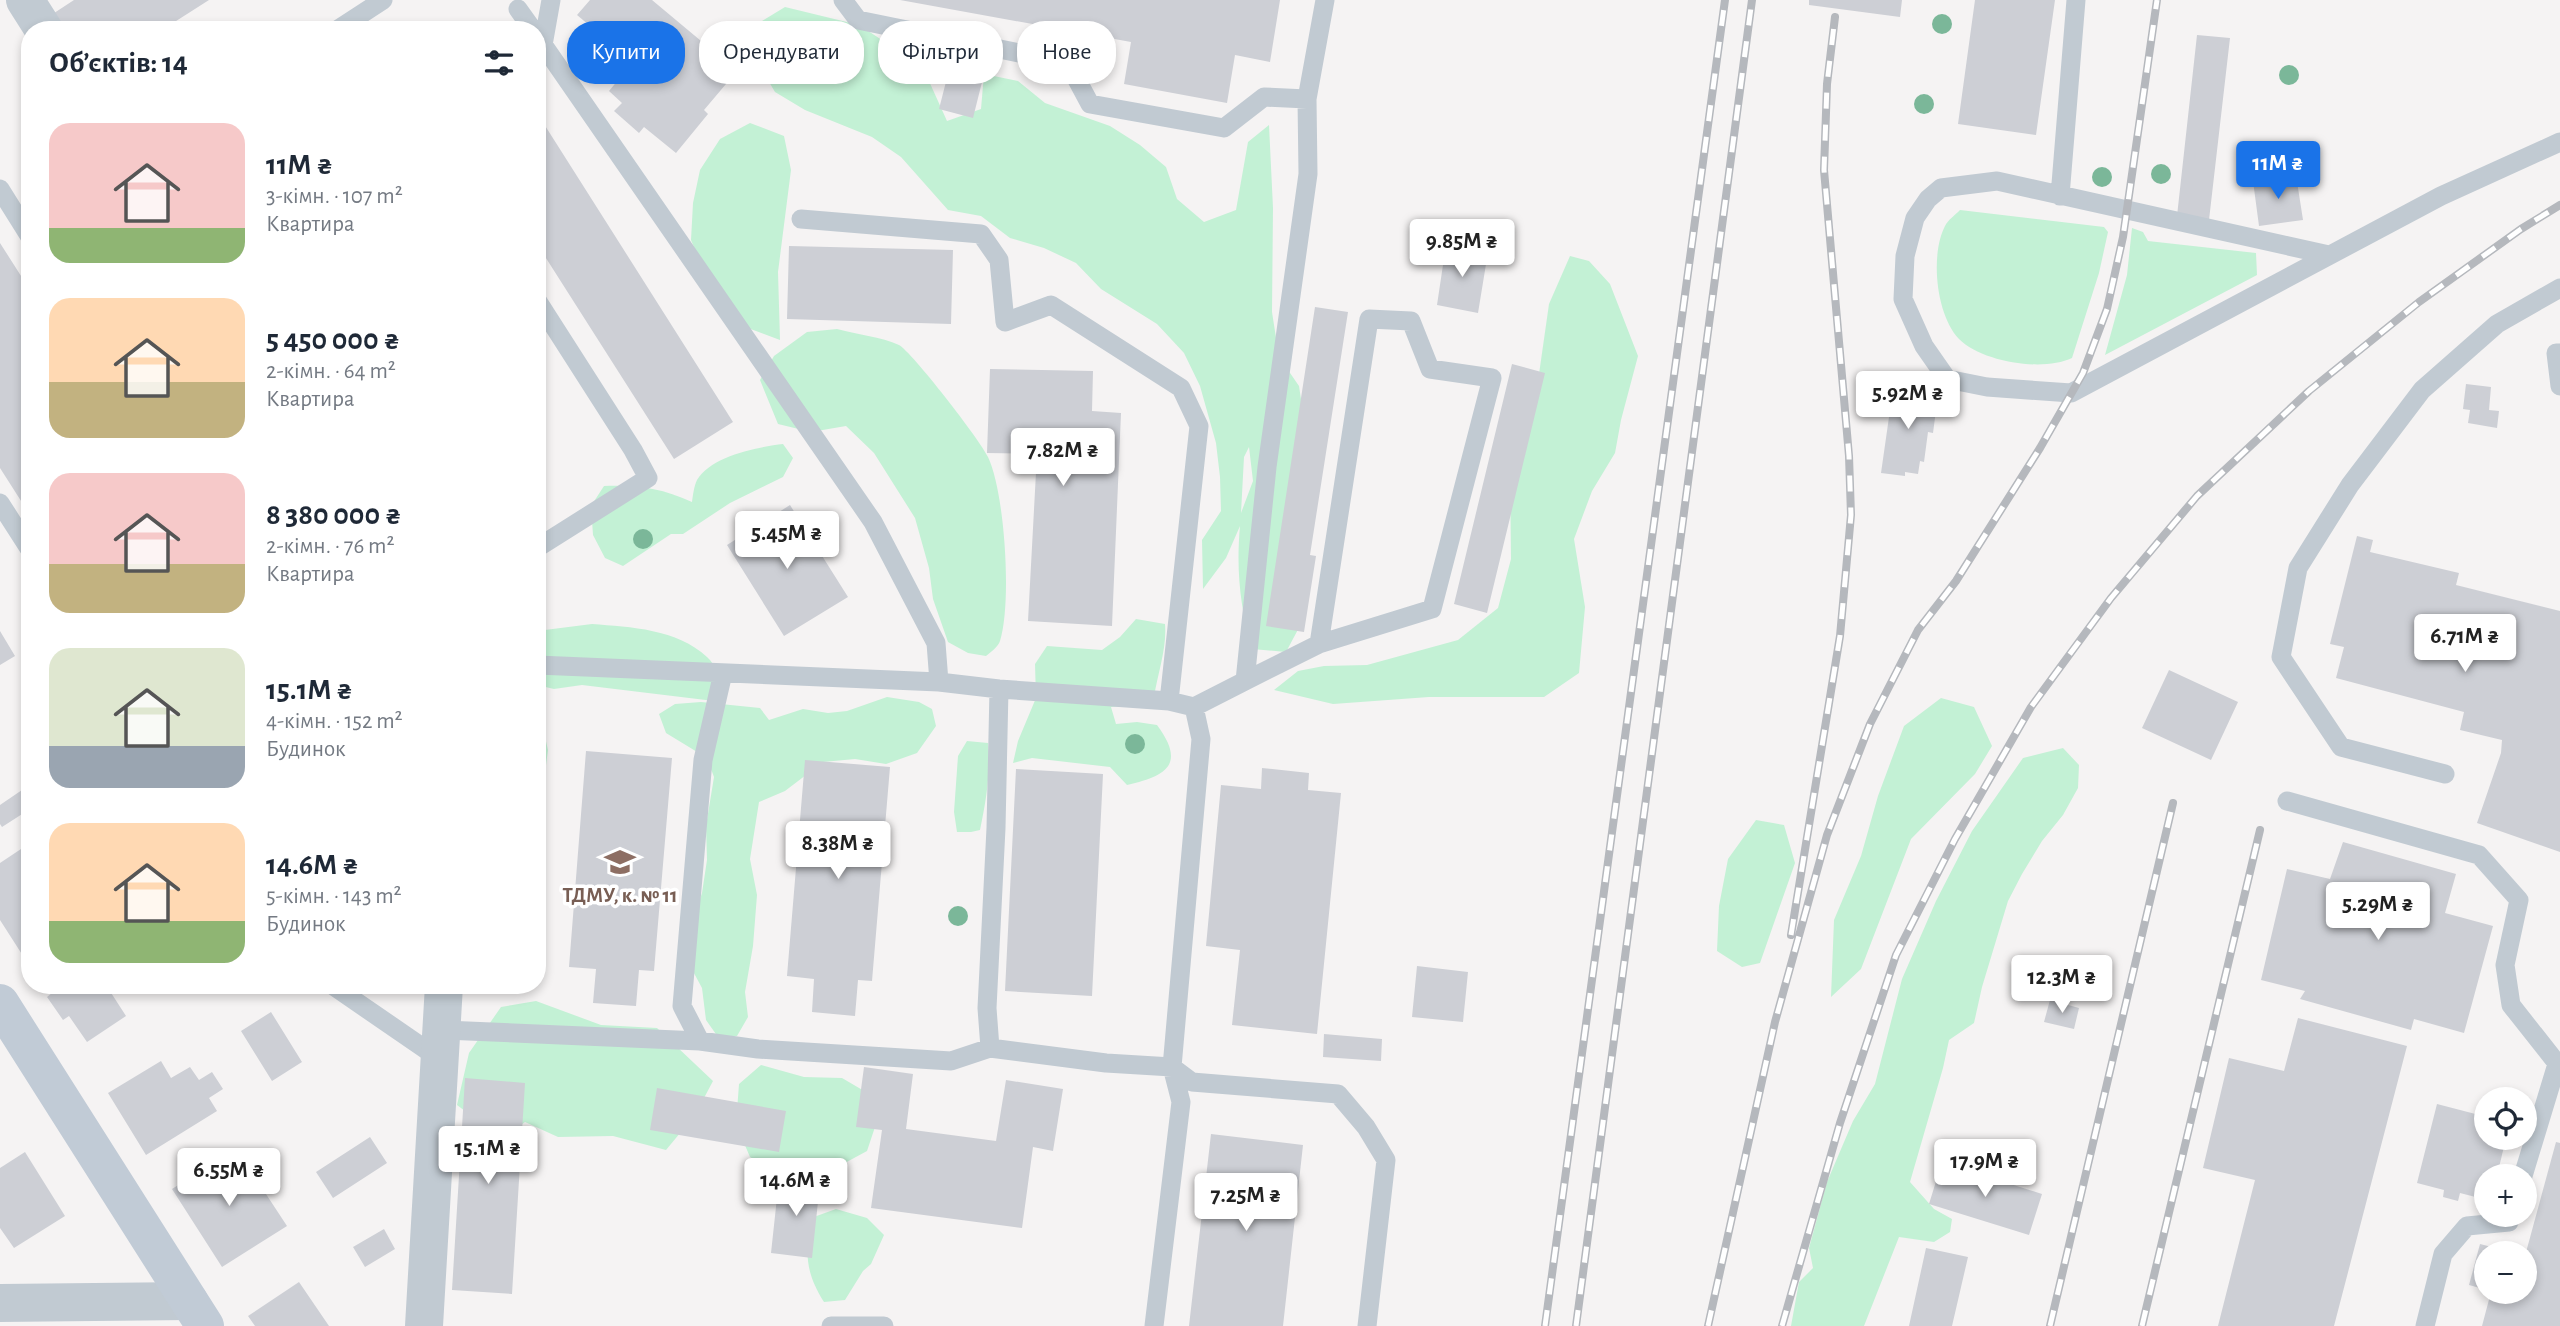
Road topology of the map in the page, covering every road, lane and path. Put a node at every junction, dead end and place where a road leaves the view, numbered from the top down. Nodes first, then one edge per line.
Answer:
1 (25, 0) edge
2 (383, 0) edge
3 (551, 0) edge
4 (843, 0) edge
5 (1325, 0) edge
6 (2076, 0) edge
7 (518, 9) dead end
8 (38, 21) edge
9 (351, 21) edge
10 (527, 21) edge
11 (544, 21) edge
12 (546, 49) edge
13 (1307, 99) junction
14 (2560, 142) edge
15 (0, 190) edge
16 (2060, 196) junction
17 (801, 219) dead end
18 (21, 223) edge
19 (2329, 255) junction
20 (2560, 288) edge
21 (546, 314) edge
22 (2560, 353) edge
23 (2560, 386) edge
24 (0, 503) edge
25 (21, 536) edge
26 (546, 542) edge
27 (1319, 644) junction
28 (546, 665) edge
29 (723, 673) junction
30 (1245, 681) junction
31 (939, 682) junction
32 (999, 689) junction
33 (1168, 701) junction
34 (1194, 707) junction
35 (2445, 774) dead end
36 (2287, 801) dead end
37 (348, 994) edge
38 (444, 994) edge
39 (0, 1003) edge
40 (701, 1041) junction
41 (442, 1045) junction
42 (990, 1048) junction
43 (2558, 1065) edge
44 (1172, 1067) junction
45 (2527, 1164) edge
46 (2474, 1225) edge
47 (0, 1303) edge
48 (197, 1314) edge
49 (424, 1326) edge
50 (831, 1326) edge
51 (884, 1326) edge
52 (1154, 1326) edge
53 (1367, 1326) edge
54 (2425, 1326) edge

1 - 8 street
2 - 9 lane
3 - 11 lane
4 - 13 lane
5 - 13 lane
6 - 16 lane
7 - 10 lane
12 - 31 lane
13 - 30 lane
14 - 19 lane
15 - 18 lane
16 - 19 lane
16 - 19 lane
17 - 33 lane
20 - 35 lane
21 - 26 lane
22 - 23 lane
24 - 25 lane
27 - 27 lane
27 - 30 lane
28 - 29 lane
29 - 31 lane
29 - 40 lane
30 - 34 lane
31 - 32 lane
32 - 33 lane
32 - 42 lane
33 - 34 lane
34 - 44 lane
36 - 43 lane
37 - 41 lane
38 - 41 street
39 - 48 main road
40 - 41 lane
40 - 42 lane
41 - 49 street
42 - 44 lane
43 - 45 lane
44 - 52 lane
44 - 53 lane
46 - 54 lane
47 - 48 street
50 - 51 lane

